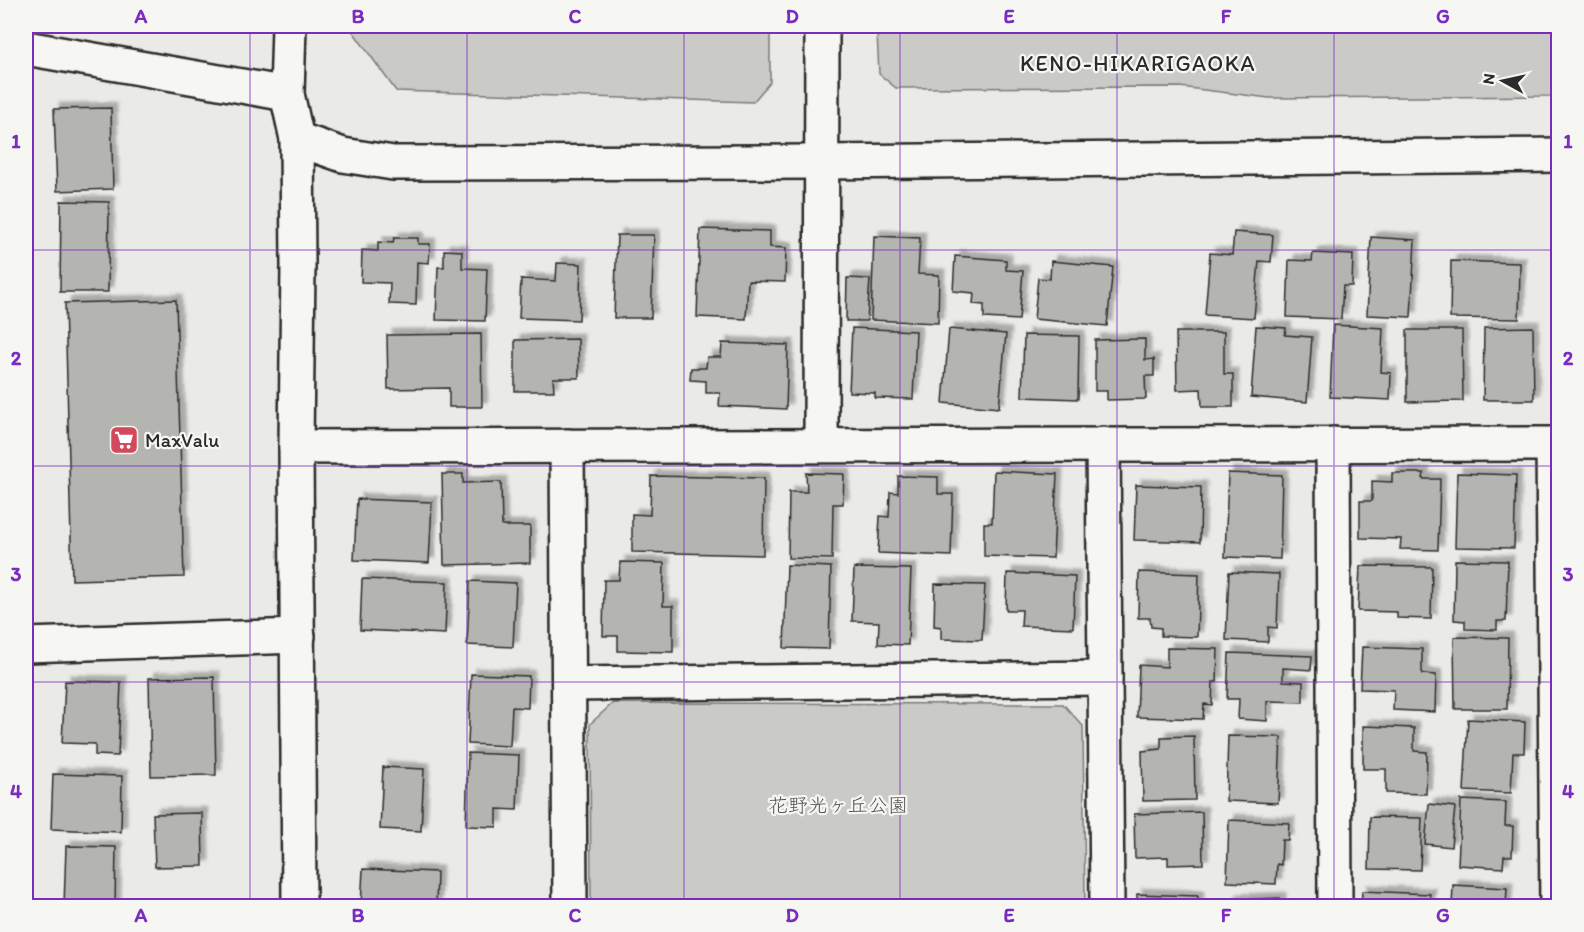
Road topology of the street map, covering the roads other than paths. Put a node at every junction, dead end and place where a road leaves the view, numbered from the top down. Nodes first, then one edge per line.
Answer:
1 (289, 26) edge
2 (822, 26) edge
3 (26, 48) edge
4 (287, 94) junction
5 (297, 139) junction
6 (1558, 155) edge
7 (821, 162) junction
8 (1103, 444) junction
9 (1333, 444) junction
10 (1556, 444) edge
11 (821, 445) junction
12 (567, 446) junction
13 (296, 447) junction
14 (298, 636) junction
15 (26, 645) edge
16 (1105, 678) junction
17 (569, 684) junction
18 (299, 906) edge
19 (570, 906) edge
20 (1107, 906) edge
21 (1335, 906) edge
22 (1557, 906) edge

1 - 4 street
2 - 7 street
3 - 4 street
4 - 5 street
5 - 7 street
5 - 13 street
6 - 7 street
7 - 11 street
8 - 9 street
8 - 11 street
8 - 16 street
9 - 10 street
9 - 21 street
10 - 22 street
11 - 12 street
12 - 13 street
12 - 17 street
13 - 14 street
14 - 15 street
14 - 18 street
16 - 17 street
16 - 20 street
17 - 19 street

